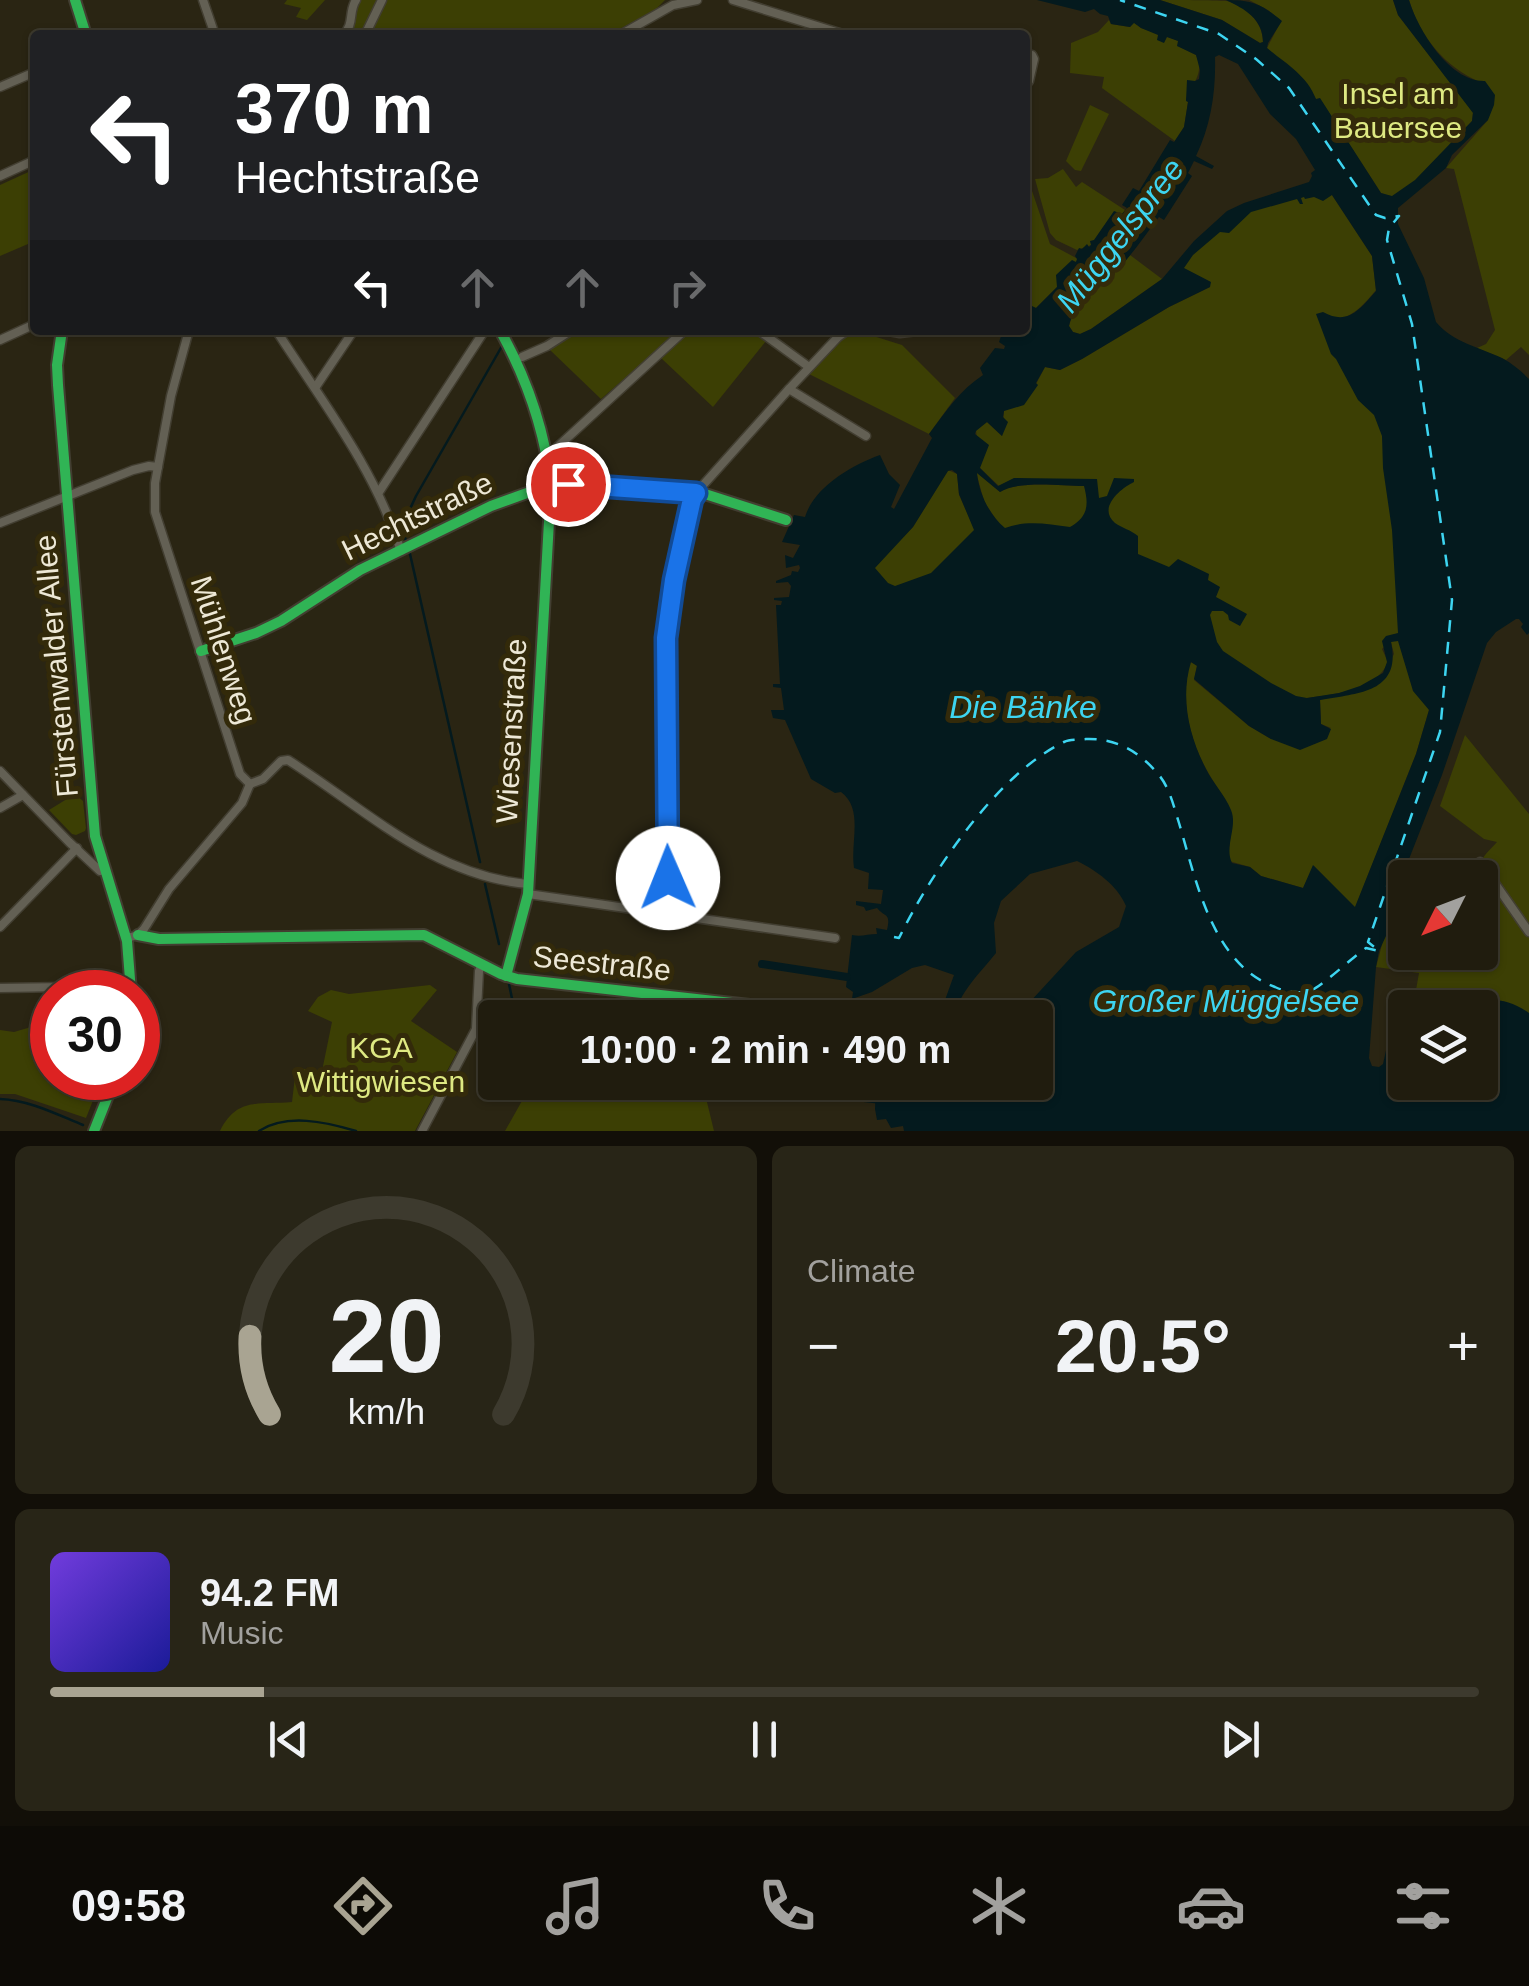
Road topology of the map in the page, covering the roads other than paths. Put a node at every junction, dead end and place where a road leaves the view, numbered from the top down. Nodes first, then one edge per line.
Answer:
1 (75, 0) edge
2 (203, 0) edge
3 (356, 0) edge
4 (382, 0) edge
5 (697, 0) edge
6 (732, 0) edge
7 (672, 2) edge
8 (84, 30) edge
9 (213, 30) edge
10 (347, 30) edge
11 (368, 30) edge
12 (628, 30) edge
13 (830, 30) edge
14 (1030, 55) edge
15 (30, 74) edge
16 (1030, 77) edge
17 (0, 87) edge
18 (30, 162) edge
19 (0, 176) edge
20 (30, 326) edge
21 (61, 335) edge
22 (188, 335) edge
23 (279, 335) edge
24 (351, 335) edge
25 (482, 335) edge
26 (503, 335) edge
27 (564, 335) edge
28 (679, 335) edge
29 (765, 335) edge
30 (841, 335) edge
31 (0, 340) edge
32 (519, 358) junction
33 (809, 368) junction
34 (315, 388) junction
35 (789, 389) junction
36 (866, 436) dead end
37 (548, 451) junction
38 (158, 468) junction
39 (550, 486) junction
40 (379, 492) junction
41 (67, 495) junction
42 (694, 496) junction
43 (786, 520) dead end
44 (0, 523) edge
45 (401, 551) junction
46 (201, 651) junction
47 (0, 771) edge
48 (250, 784) junction
49 (23, 795) junction
50 (0, 808) edge
51 (76, 848) junction
52 (105, 868) junction
53 (1498, 888) edge
54 (528, 889) junction
55 (666, 912) junction
56 (0, 927) edge
57 (1529, 932) edge
58 (132, 936) junction
59 (835, 938) dead end
60 (482, 964) junction
61 (131, 970) edge
62 (506, 976) junction
63 (0, 988) edge
64 (30, 988) edge
65 (704, 1000) edge
66 (106, 1100) edge
67 (94, 1131) edge
68 (422, 1131) edge

1 - 8 street
2 - 9 street
3 - 10 street
4 - 11 street
5 - 7 street
6 - 13 street
7 - 12 street
14 - 16 street
15 - 17 street
18 - 19 street
20 - 31 street
21 - 41 street, Fürstenwalder Allee
22 - 38 street, Mühlenweg
23 - 34 street
24 - 34 street
25 - 40 street
26 - 32 street, Wiesenstraße
27 - 32 street
28 - 37 street
29 - 33 street
30 - 33 street
32 - 37 street, Wiesenstraße
33 - 35 street
34 - 40 street
35 - 36 street
35 - 42 street
37 - 39 street, Wiesenstraße
38 - 41 street
38 - 46 street, Mühlenweg
39 - 42 street, Hechtstraße
39 - 45 street, Hechtstraße
39 - 54 street, Wiesenstraße
40 - 45 street
41 - 44 street
41 - 52 street, Fürstenwalder Allee
42 - 43 street, Hechtstraße
42 - 55 street
45 - 46 street, Hechtstraße
46 - 48 street, Mühlenweg
47 - 49 street
48 - 54 street
48 - 58 street
49 - 50 street
49 - 51 street
51 - 52 street
51 - 56 street
52 - 58 street, Fürstenwalder Allee
53 - 57 street
54 - 55 street
54 - 62 street, Wiesenstraße
55 - 59 street
58 - 60 street, Seestraße
58 - 61 street, Fürstenwalder Allee
60 - 62 street, Seestraße
60 - 68 street
62 - 65 street, Seestraße
63 - 64 street
66 - 67 street

